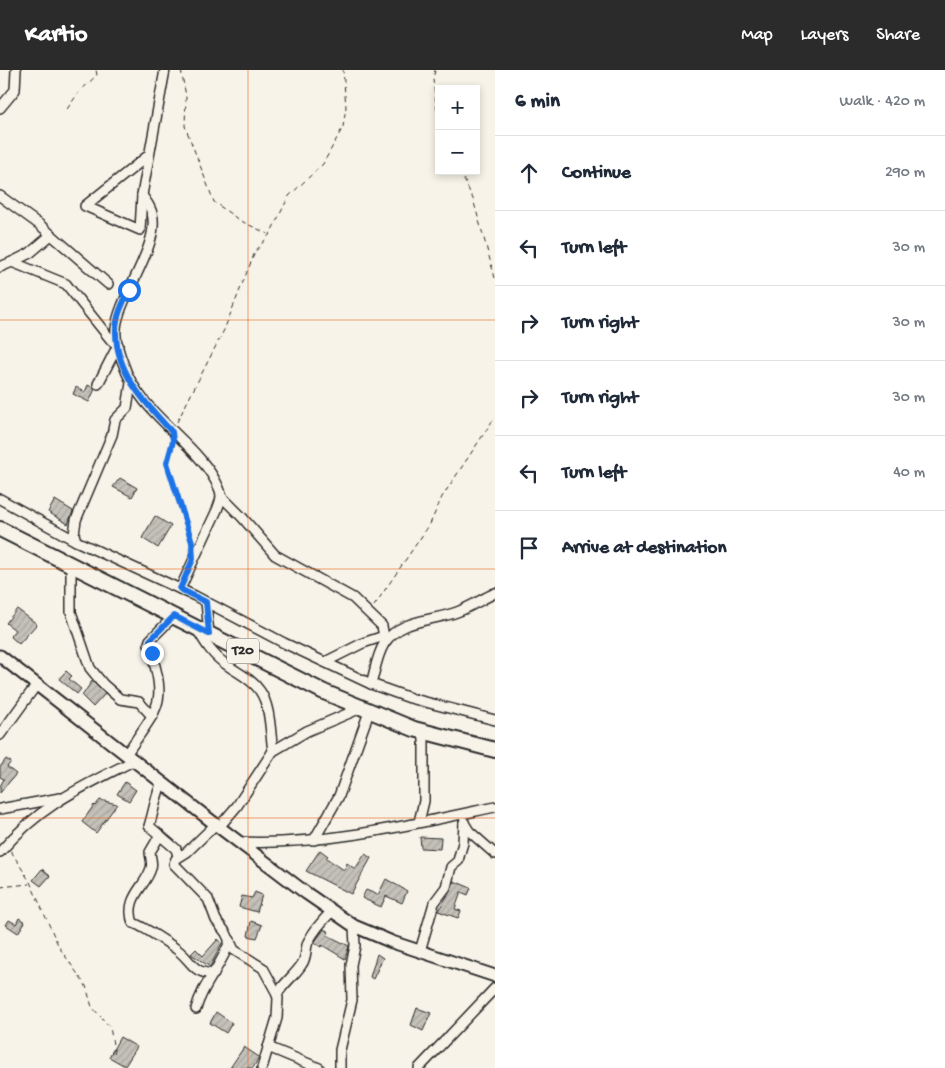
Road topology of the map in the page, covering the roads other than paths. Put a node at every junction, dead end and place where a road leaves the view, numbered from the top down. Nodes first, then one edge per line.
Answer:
1 (16, 70) edge
2 (165, 70) edge
3 (0, 108) edge
4 (149, 155) junction
5 (142, 195) junction
6 (0, 196) edge
7 (51, 234) junction
8 (12, 262) junction
9 (0, 267) edge
10 (108, 284) dead end
11 (118, 345) junction
12 (132, 382) junction
13 (98, 384) dead end
14 (222, 497) junction
15 (0, 499) edge
16 (0, 528) edge
17 (76, 541) junction
18 (71, 564) junction
19 (180, 589) junction
20 (495, 593) edge
21 (206, 602) junction
22 (174, 616) junction
23 (196, 627) junction
24 (209, 634) junction
25 (384, 639) junction
26 (0, 656) edge
27 (325, 662) junction
28 (37, 684) junction
29 (371, 684) junction
30 (365, 710) junction
31 (152, 716) junction
32 (495, 720) edge
33 (424, 732) junction
34 (0, 735) edge
35 (495, 750) edge
36 (273, 751) junction
37 (131, 757) junction
38 (162, 782) junction
39 (61, 798) junction
40 (495, 807) edge
41 (0, 809) edge
42 (464, 817) junction
43 (419, 822) junction
44 (217, 825) junction
45 (160, 835) junction
46 (314, 840) junction
47 (240, 842) junction
48 (0, 852) edge
49 (495, 854) edge
50 (178, 856) junction
51 (332, 911) junction
52 (354, 926) junction
53 (230, 939) junction
54 (420, 951) junction
55 (214, 974) junction
56 (495, 976) edge
57 (495, 988) edge
58 (277, 994) junction
59 (196, 1009) dead end
60 (268, 1047) junction
61 (262, 1068) edge
62 (319, 1068) edge
63 (340, 1068) edge
64 (419, 1068) edge

1 - 3 street
2 - 4 street
4 - 5 street
4 - 5 street
5 - 11 street
6 - 7 street
7 - 8 street
7 - 10 street
8 - 9 street
8 - 11 street
11 - 12 street
11 - 13 street
12 - 14 street
12 - 17 street
14 - 19 street
14 - 25 street
15 - 17 street
16 - 18 main road, T20
17 - 19 street
18 - 22 main road, T20
18 - 31 street
19 - 21 street
20 - 25 street
21 - 24 street
21 - 27 street
22 - 23 main road, T20
22 - 31 street
23 - 24 main road, T20
23 - 36 street
24 - 30 main road, T20
25 - 27 street
25 - 29 street
26 - 28 street
27 - 29 street
28 - 34 street
28 - 37 street
29 - 32 street
30 - 33 main road, T20
30 - 36 street
30 - 46 street
31 - 37 street
33 - 35 main road, T20
33 - 43 street
36 - 44 street
37 - 38 street
37 - 39 street
38 - 44 street
38 - 45 street
39 - 41 street
39 - 48 street
40 - 42 street
42 - 43 street
42 - 49 street
42 - 54 street
43 - 46 street
44 - 47 street
44 - 50 street
45 - 50 street
45 - 55 street
46 - 47 street
47 - 51 street
50 - 53 street
51 - 52 street
51 - 58 street
52 - 54 street
52 - 63 street
53 - 55 street
53 - 58 street
54 - 56 street
55 - 59 street
57 - 64 street
58 - 60 street
60 - 61 street
60 - 62 street

